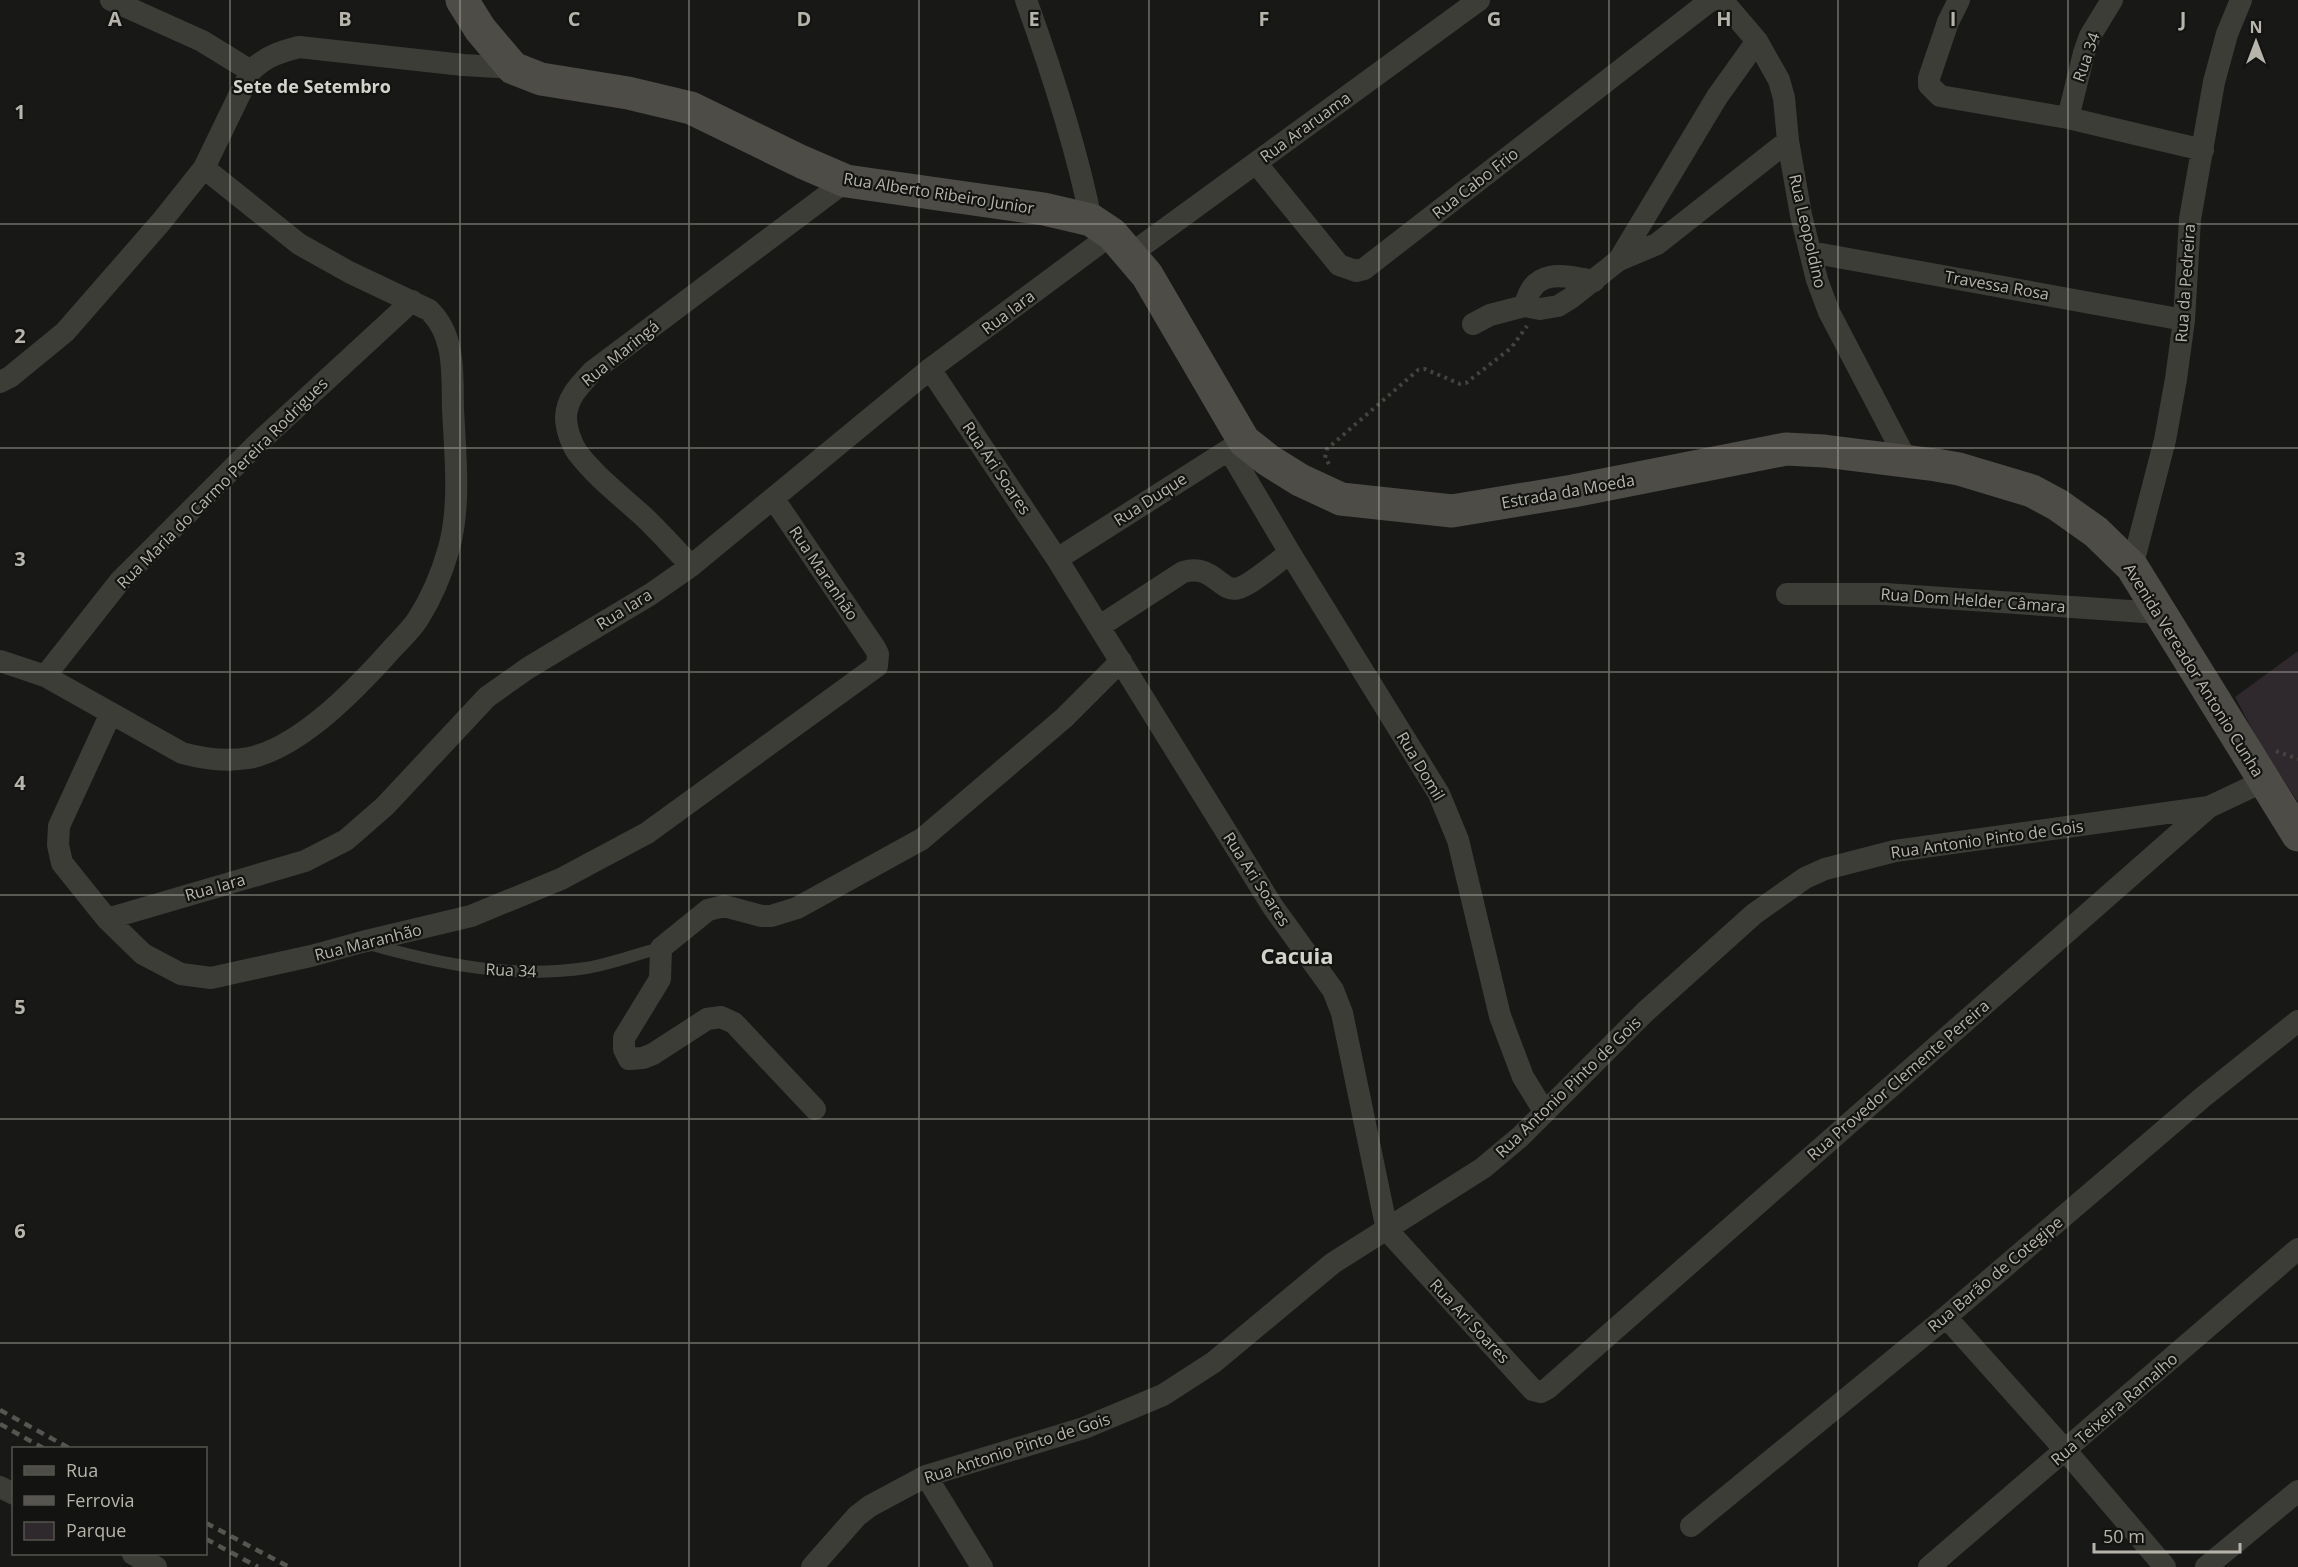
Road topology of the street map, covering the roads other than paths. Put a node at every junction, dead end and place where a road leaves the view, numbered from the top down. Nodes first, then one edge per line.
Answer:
1 (111, 0) edge
2 (462, 0) edge
3 (1026, 0) edge
4 (1479, 0) edge
5 (1711, 0) edge
6 (1722, 0) edge
7 (1959, 0) edge
8 (2112, 0) edge
9 (2241, 0) edge
10 (1757, 41) junction
11 (513, 68) junction
12 (251, 71) junction
13 (2068, 118) junction
14 (1788, 141) junction
15 (2203, 150) junction
16 (1256, 163) junction
17 (204, 168) junction
18 (846, 181) junction
19 (1112, 236) junction
20 (1810, 252) junction
21 (1619, 260) junction
22 (1594, 281) junction
23 (412, 302) junction
24 (1532, 307) junction
25 (2184, 321) junction
26 (1473, 324) dead end
27 (930, 369) junction
28 (0, 381) edge
29 (1236, 445) junction
30 (1907, 461) junction
31 (772, 498) junction
32 (1290, 553) junction
33 (1057, 559) junction
34 (691, 566) junction
35 (2132, 567) junction
36 (1787, 594) dead end
37 (2159, 613) junction
38 (1100, 627) junction
39 (0, 660) edge
40 (1121, 661) junction
41 (45, 676) junction
42 (111, 713) junction
43 (2264, 781) junction
44 (2209, 807) junction
45 (2298, 835) edge
46 (107, 919) junction
47 (362, 942) junction
48 (661, 948) junction
49 (2298, 1021) edge
50 (815, 1109) dead end
51 (1544, 1111) junction
52 (1387, 1230) junction
53 (2298, 1250) edge
54 (1946, 1317) junction
55 (1541, 1392) joint
56 (2066, 1450) junction
57 (926, 1476) junction
58 (2298, 1491) edge
59 (1691, 1526) dead end
60 (135, 1555) edge
61 (156, 1567) edge
62 (812, 1567) edge
63 (982, 1567) edge
64 (1929, 1567) edge
65 (2165, 1567) edge
66 (2206, 1567) edge

1 - 12 street
2 - 11 main road, Rua Alberto Ribeiro Junior
3 - 19 street
4 - 16 street, Rua Araruama
5 - 16 street, Rua Cabo Frio
6 - 10 street, Rua Leopoldino
7 - 13 street
8 - 13 street, Rua 34
9 - 15 street, Rua da Pedreira
10 - 14 street, Rua Leopoldino
10 - 21 street
11 - 12 street
11 - 18 main road, Rua Alberto Ribeiro Junior
12 - 17 street
13 - 15 street
14 - 20 street, Rua Leopoldino
14 - 21 street
15 - 25 street, Rua da Pedreira
16 - 19 street, Rua Araruama
17 - 23 street
17 - 28 street
18 - 19 main road, Rua Alberto Ribeiro Junior
18 - 34 street, Rua Maringá
19 - 27 street, Rua Iara
19 - 29 main road
20 - 25 street, Travessa Rosa
20 - 30 street, Rua Leopoldino
21 - 22 street
22 - 24 street
22 - 24 street
23 - 41 street, Rua Maria do Carmo Pereira Rodrigues
23 - 42 street
24 - 26 street
25 - 35 street, Rua da Pedreira
27 - 31 street, Rua Iara
27 - 33 street, Rua Ari Soares
29 - 30 main road, Estrada da Moeda
29 - 32 street, Rua Domil
29 - 33 street, Rua Duque
30 - 35 main road, Avenida Vereador Antonio Cunha
31 - 34 street, Rua Iara
31 - 47 street, Rua Maranhão
32 - 38 street
32 - 51 street, Rua Domil
33 - 38 street, Rua Ari Soares
34 - 46 street, Rua Iara
35 - 37 main road, Avenida Vereador Antonio Cunha
36 - 37 street, Rua Dom Helder Câmara
37 - 43 main road, Avenida Vereador Antonio Cunha
38 - 40 street, Rua Ari Soares
39 - 41 street
40 - 48 street
40 - 52 street, Rua Ari Soares
41 - 42 street
42 - 46 street, Rua Maranhão
43 - 44 street, Rua Provedor Clemente Pereira
43 - 45 main road, Avenida Vereador Antonio Cunha
44 - 51 street, Rua Antonio Pinto de Gois
44 - 55 street, Rua Provedor Clemente Pereira
46 - 47 street, Rua Maranhão
47 - 48 lane, Rua 34
48 - 50 street
49 - 54 street, Rua Barão de Cotegipe
51 - 52 street, Rua Antonio Pinto de Gois
52 - 55 street, Rua Ari Soares
52 - 57 street, Rua Antonio Pinto de Gois
53 - 56 street, Rua Teixeira Ramalho
54 - 56 street
54 - 59 street, Rua Barão de Cotegipe
56 - 64 street, Rua Teixeira Ramalho
56 - 65 street
57 - 62 street, Rua Antonio Pinto de Gois
57 - 63 street
58 - 66 street
60 - 61 street

